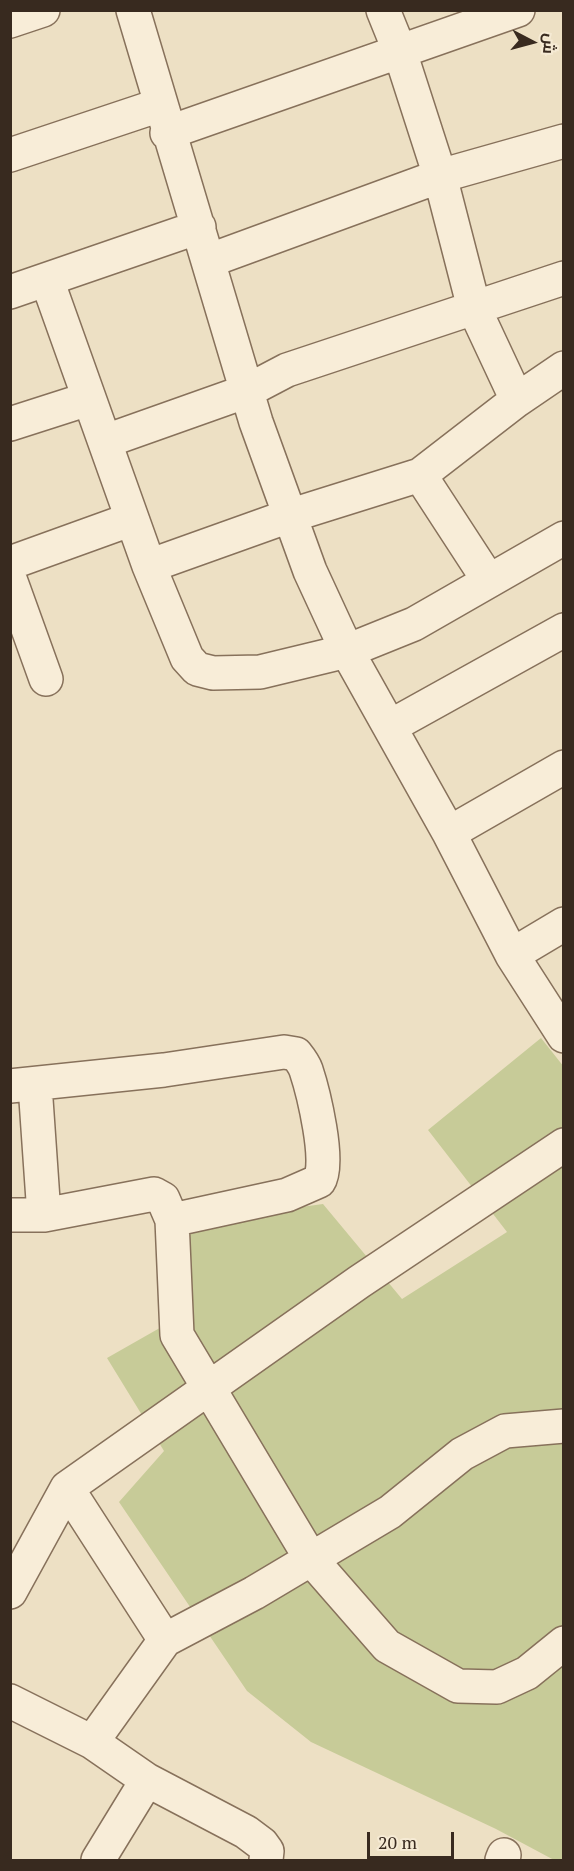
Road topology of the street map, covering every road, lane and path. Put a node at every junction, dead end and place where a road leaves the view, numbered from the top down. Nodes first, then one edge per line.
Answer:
1 (43, 10) edge
2 (382, 10) edge
3 (518, 10) edge
4 (142, 14) edge
5 (10, 21) edge
6 (400, 52) junction
7 (164, 119) junction
8 (564, 141) edge
9 (10, 155) edge
10 (440, 176) junction
11 (199, 227) junction
12 (208, 261) junction
13 (564, 278) edge
14 (47, 280) junction
15 (10, 292) edge
16 (474, 308) junction
17 (564, 368) edge
18 (247, 391) junction
19 (88, 399) junction
20 (517, 400) junction
21 (10, 424) edge
22 (106, 441) junction
23 (420, 476) junction
24 (289, 516) junction
25 (132, 519) junction
26 (564, 538) edge
27 (10, 562) edge
28 (149, 566) junction
29 (10, 579) edge
30 (489, 581) junction
31 (564, 630) edge
32 (346, 651) junction
33 (46, 679) dead end
34 (391, 726) junction
35 (564, 767) edge
36 (448, 833) junction
37 (564, 924) edge
38 (512, 955) junction
39 (561, 1028) edge
40 (23, 1085) edge
41 (564, 1144) edge
42 (10, 1215) edge
43 (44, 1215) junction
44 (172, 1220) junction
45 (208, 1391) junction
46 (564, 1426) edge
47 (67, 1488) junction
48 (311, 1559) junction
49 (10, 1592) edge
50 (165, 1640) junction
51 (564, 1643) edge
52 (10, 1701) edge
53 (92, 1742) junction
54 (147, 1780) junction
55 (98, 1860) edge
56 (266, 1860) edge

1 - 5 street
2 - 6 street
3 - 6 street
4 - 7 street
6 - 7 street
6 - 10 street
7 - 9 street
7 - 11 street
8 - 10 street
10 - 12 street
10 - 16 street
11 - 12 street
11 - 14 street
12 - 18 street
13 - 16 street
14 - 15 street
14 - 19 street
16 - 18 street
16 - 20 street
17 - 20 street
18 - 22 street
18 - 24 street
19 - 21 street
19 - 22 street
20 - 23 street
22 - 25 street
23 - 24 street
23 - 30 street
24 - 28 street
24 - 32 street
25 - 27 street
25 - 28 street
26 - 30 street
28 - 32 street
29 - 33 street
30 - 32 street
31 - 34 street
32 - 34 street
34 - 36 street
35 - 36 street
36 - 38 street
37 - 38 street
38 - 39 street
40 - 43 street
40 - 44 street
41 - 45 street
42 - 43 street
43 - 44 street
44 - 45 street
45 - 47 street
45 - 48 street
46 - 48 street
47 - 49 street
47 - 50 street
48 - 50 street
48 - 51 street
50 - 53 street
52 - 53 street
53 - 54 street
54 - 55 street
54 - 56 street

